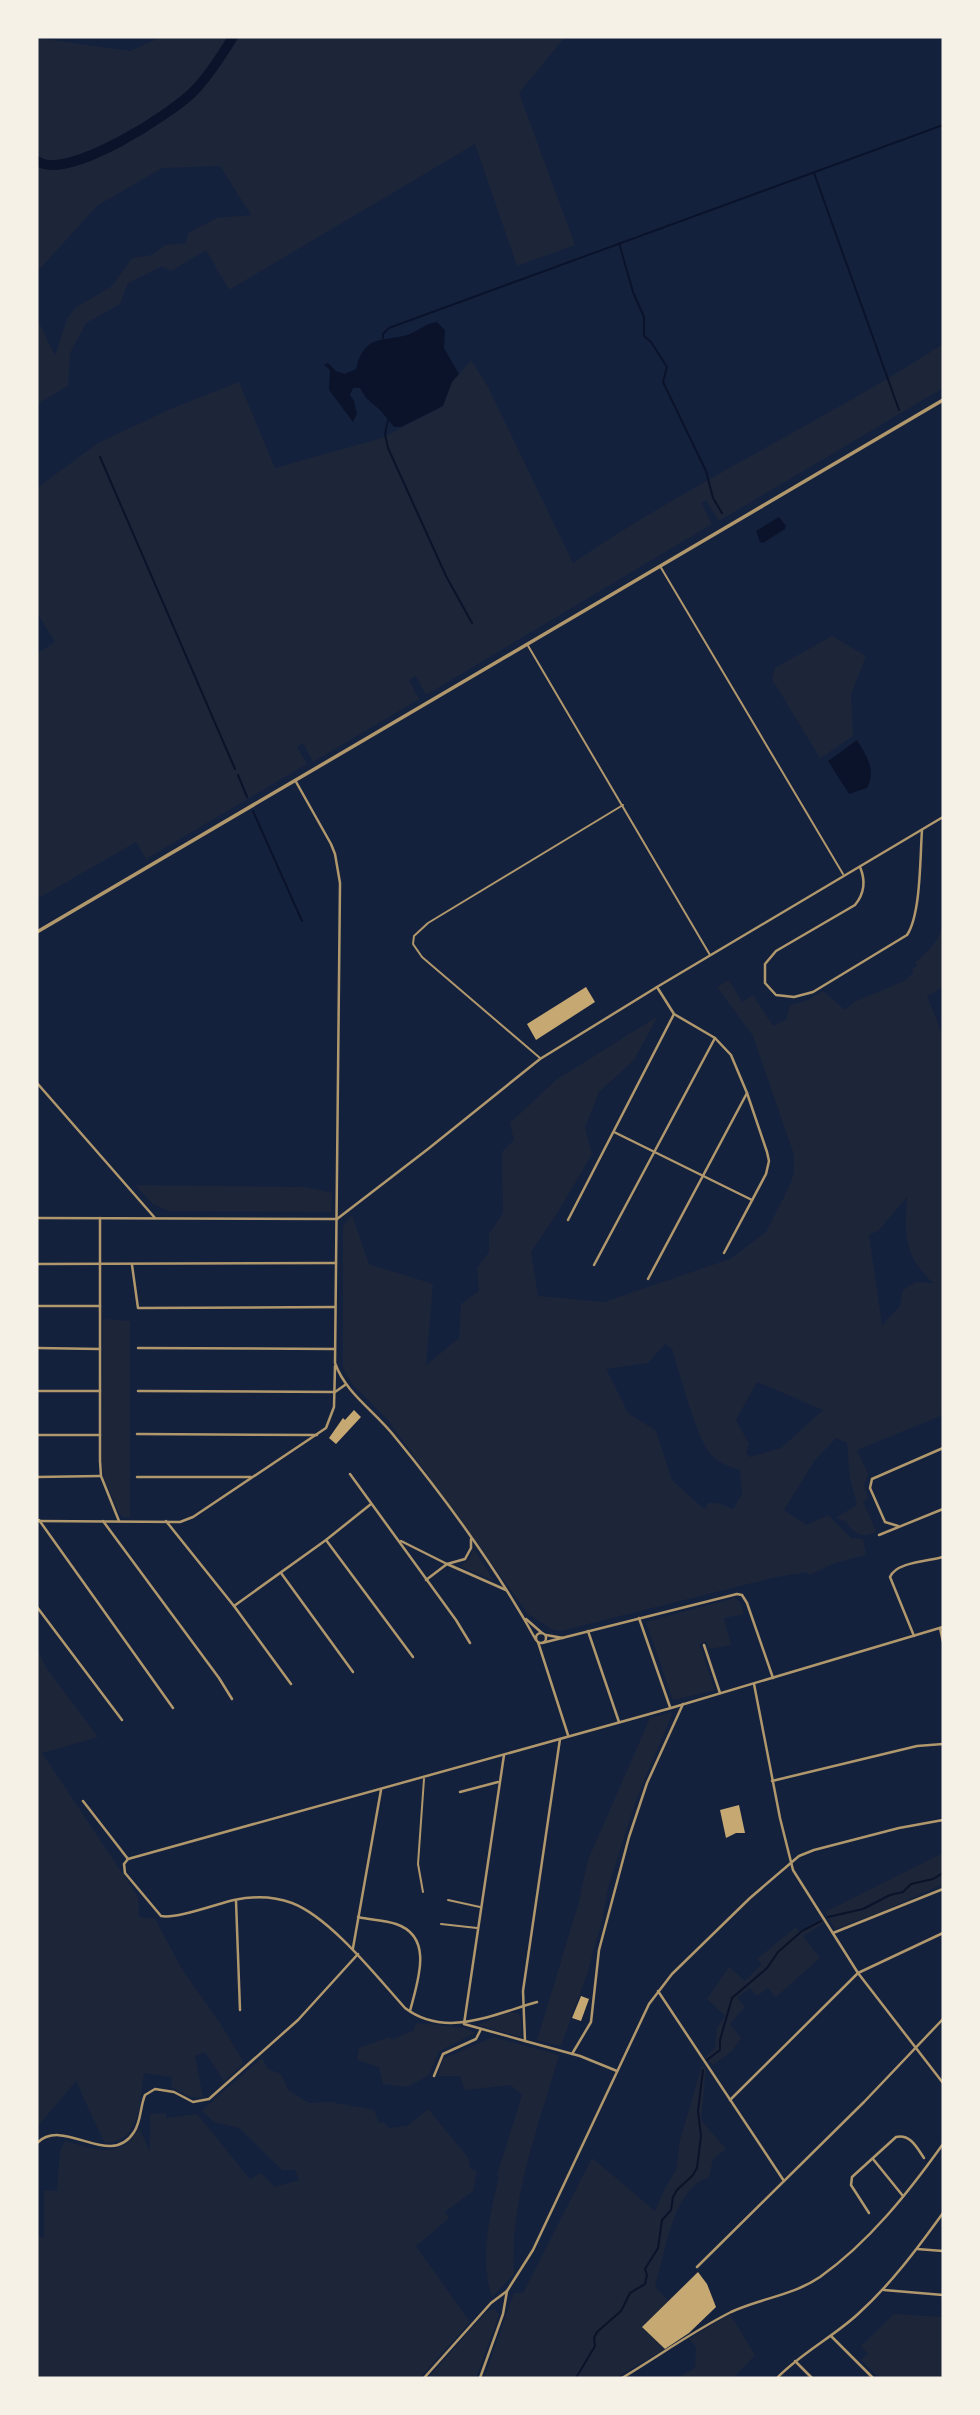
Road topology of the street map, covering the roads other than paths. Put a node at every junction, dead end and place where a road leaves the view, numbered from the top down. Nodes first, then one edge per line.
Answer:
1 (943, 400) edge
2 (659, 565) junction
3 (526, 643) junction
4 (295, 780) junction
5 (623, 805) junction
6 (943, 817) edge
7 (922, 830) junction
8 (860, 867) junction
9 (845, 876) junction
10 (37, 932) edge
11 (710, 955) junction
12 (657, 986) junction
13 (674, 1014) junction
14 (715, 1038) junction
15 (540, 1059) junction
16 (37, 1083) edge
17 (747, 1093) junction
18 (614, 1132) junction
19 (654, 1152) junction
20 (702, 1176) junction
21 (752, 1200) junction
22 (37, 1218) edge
23 (100, 1218) junction
24 (155, 1218) junction
25 (337, 1219) junction
26 (568, 1220) dead end
27 (724, 1253) dead end
28 (336, 1263) junction
29 (37, 1264) edge
30 (132, 1264) junction
31 (100, 1265) junction
32 (594, 1265) dead end
33 (648, 1279) dead end
34 (37, 1306) edge
35 (101, 1306) junction
36 (335, 1307) junction
37 (37, 1348) edge
38 (138, 1348) dead end
39 (101, 1349) junction
40 (335, 1349) junction
41 (335, 1363) junction
42 (345, 1385) junction
43 (37, 1391) edge
44 (101, 1391) junction
45 (138, 1391) dead end
46 (335, 1392) junction
47 (37, 1434) edge
48 (137, 1434) dead end
49 (100, 1435) junction
50 (317, 1435) junction
51 (943, 1448) edge
52 (350, 1474) dead end
53 (101, 1476) junction
54 (37, 1477) edge
55 (137, 1477) dead end
56 (251, 1477) junction
57 (371, 1504) junction
58 (943, 1509) edge
59 (38, 1521) edge
60 (103, 1521) junction
61 (120, 1521) junction
62 (166, 1521) junction
63 (885, 1522) junction
64 (898, 1527) junction
65 (398, 1539) junction
66 (471, 1539) junction
67 (326, 1540) junction
68 (943, 1557) edge
69 (447, 1564) junction
70 (281, 1573) junction
71 (426, 1580) junction
72 (506, 1590) junction
73 (233, 1606) junction
74 (37, 1607) edge
75 (523, 1617) junction
76 (639, 1618) junction
77 (942, 1627) edge
78 (588, 1631) junction
79 (543, 1634) junction
80 (914, 1636) junction
81 (563, 1638) junction
82 (539, 1642) junction
83 (943, 1642) edge
84 (470, 1643) dead end
85 (704, 1645) dead end
86 (413, 1657) dead end
87 (353, 1672) dead end
88 (773, 1678) junction
89 (754, 1684) junction
90 (291, 1685) dead end
91 (720, 1693) junction
92 (232, 1699) dead end
93 (683, 1704) junction
94 (173, 1708) dead end
95 (671, 1708) junction
96 (122, 1720) dead end
97 (620, 1723) junction
98 (568, 1737) junction
99 (560, 1739) junction
100 (943, 1744) edge
101 (504, 1755) junction
102 (424, 1778) junction
103 (772, 1781) junction
104 (499, 1782) junction
105 (381, 1790) junction
106 (460, 1792) dead end
107 (83, 1801) dead end
108 (943, 1820) edge
109 (128, 1859) junction
110 (791, 1862) junction
111 (943, 1889) edge
112 (423, 1892) dead end
113 (236, 1900) junction
114 (448, 1900) dead end
115 (481, 1907) junction
116 (358, 1917) junction
117 (441, 1924) dead end
118 (478, 1928) junction
119 (833, 1933) junction
120 (943, 1933) edge
121 (353, 1950) junction
122 (358, 1954) junction
123 (858, 1973) junction
124 (658, 1991) junction
125 (537, 2001) dead end
126 (522, 2006) junction
127 (240, 2010) dead end
128 (410, 2012) junction
129 (943, 2019) edge
130 (464, 2024) junction
131 (481, 2029) junction
132 (525, 2041) junction
133 (916, 2046) junction
134 (572, 2054) junction
135 (617, 2071) junction
136 (434, 2076) dead end
137 (943, 2083) edge
138 (730, 2100) junction
139 (37, 2143) edge
140 (943, 2144) edge
141 (924, 2158) dead end
142 (873, 2159) junction
143 (784, 2180) junction
144 (903, 2196) junction
145 (870, 2213) dead end
146 (943, 2213) edge
147 (917, 2249) junction
148 (943, 2251) edge
149 (697, 2267) dead end
150 (883, 2290) junction
151 (508, 2291) junction
152 (943, 2295) edge
153 (831, 2335) junction
154 (795, 2361) junction
155 (424, 2378) edge
156 (480, 2378) edge
157 (622, 2378) edge
158 (777, 2378) edge
159 (812, 2378) edge
160 (873, 2378) edge

1 - 2 street
2 - 3 street
2 - 9 lane
3 - 4 street
3 - 5 lane
4 - 10 street
4 - 25 street
5 - 11 lane
5 - 15 lane
6 - 7 street
7 - 8 street
7 - 8 street
8 - 9 street
9 - 11 street
11 - 12 street
12 - 13 street
12 - 15 street
13 - 14 street
13 - 18 street
14 - 17 street
14 - 19 street
15 - 25 street
16 - 24 street
17 - 20 street
17 - 21 street
18 - 19 street
18 - 26 street
19 - 20 street
19 - 32 street
20 - 21 street
20 - 33 street
21 - 27 street
22 - 23 street
23 - 24 street
23 - 31 street
24 - 25 street
25 - 28 street
28 - 30 street
28 - 36 street
29 - 31 street
30 - 31 street
30 - 36 street
31 - 35 street
34 - 35 street
35 - 39 street
36 - 40 street
37 - 39 street
38 - 40 street
39 - 44 street
40 - 41 street
41 - 42 street
41 - 46 street
42 - 46 street
42 - 66 street
43 - 44 street
44 - 49 street
45 - 46 street
46 - 50 street
47 - 49 street
48 - 50 street
49 - 53 street
50 - 56 street
51 - 63 street
52 - 57 street
53 - 54 street
53 - 61 street
55 - 56 street
56 - 62 street
57 - 65 street
57 - 67 street
58 - 64 street
59 - 60 street
59 - 94 street
60 - 61 street
60 - 92 street
61 - 62 street
62 - 73 street
63 - 64 street
63 - 64 street
65 - 69 street
65 - 71 street
66 - 69 street
66 - 72 street
67 - 70 street
67 - 86 street
68 - 80 street
69 - 71 street
69 - 72 street
70 - 73 street
70 - 87 street
71 - 84 street
72 - 75 street
73 - 90 street
74 - 96 street
75 - 79 street
75 - 82 street
76 - 78 street
76 - 88 street
76 - 95 street
77 - 80 street
77 - 83 street
78 - 81 street
78 - 97 street
79 - 81 street
79 - 82 street
79 - 82 street
80 - 88 street
81 - 82 street
82 - 98 street
85 - 91 street
88 - 89 street
89 - 91 street
89 - 103 street
91 - 93 street
93 - 95 street
93 - 134 street
95 - 97 street
97 - 98 street
98 - 99 street
99 - 101 street
99 - 126 street
100 - 103 street
101 - 102 street
101 - 104 street
102 - 105 street
102 - 112 lane
103 - 110 street
104 - 106 street
104 - 115 street
105 - 109 street
105 - 116 street
107 - 109 street
108 - 110 street
109 - 113 street
110 - 119 street
110 - 124 street
111 - 119 street
113 - 121 street
113 - 127 street
114 - 115 lane
115 - 118 street
116 - 121 street
116 - 128 street
117 - 118 lane
118 - 130 street
119 - 123 street
120 - 123 street
121 - 122 street
122 - 128 street
122 - 139 street
123 - 133 street
123 - 138 street
124 - 135 street
124 - 138 street
125 - 126 street
126 - 130 street
126 - 132 street
128 - 130 street
129 - 133 street
130 - 131 street
131 - 132 street
131 - 136 street
132 - 134 street
133 - 137 street
133 - 143 street
134 - 135 street
135 - 151 street
138 - 143 street
140 - 144 street
141 - 142 street
142 - 144 street
142 - 145 street
143 - 149 street
144 - 157 street
146 - 147 street
147 - 148 street
147 - 150 street
150 - 152 street
150 - 153 street
151 - 155 street
151 - 156 street
153 - 154 street
153 - 160 street
154 - 158 street
154 - 159 street

